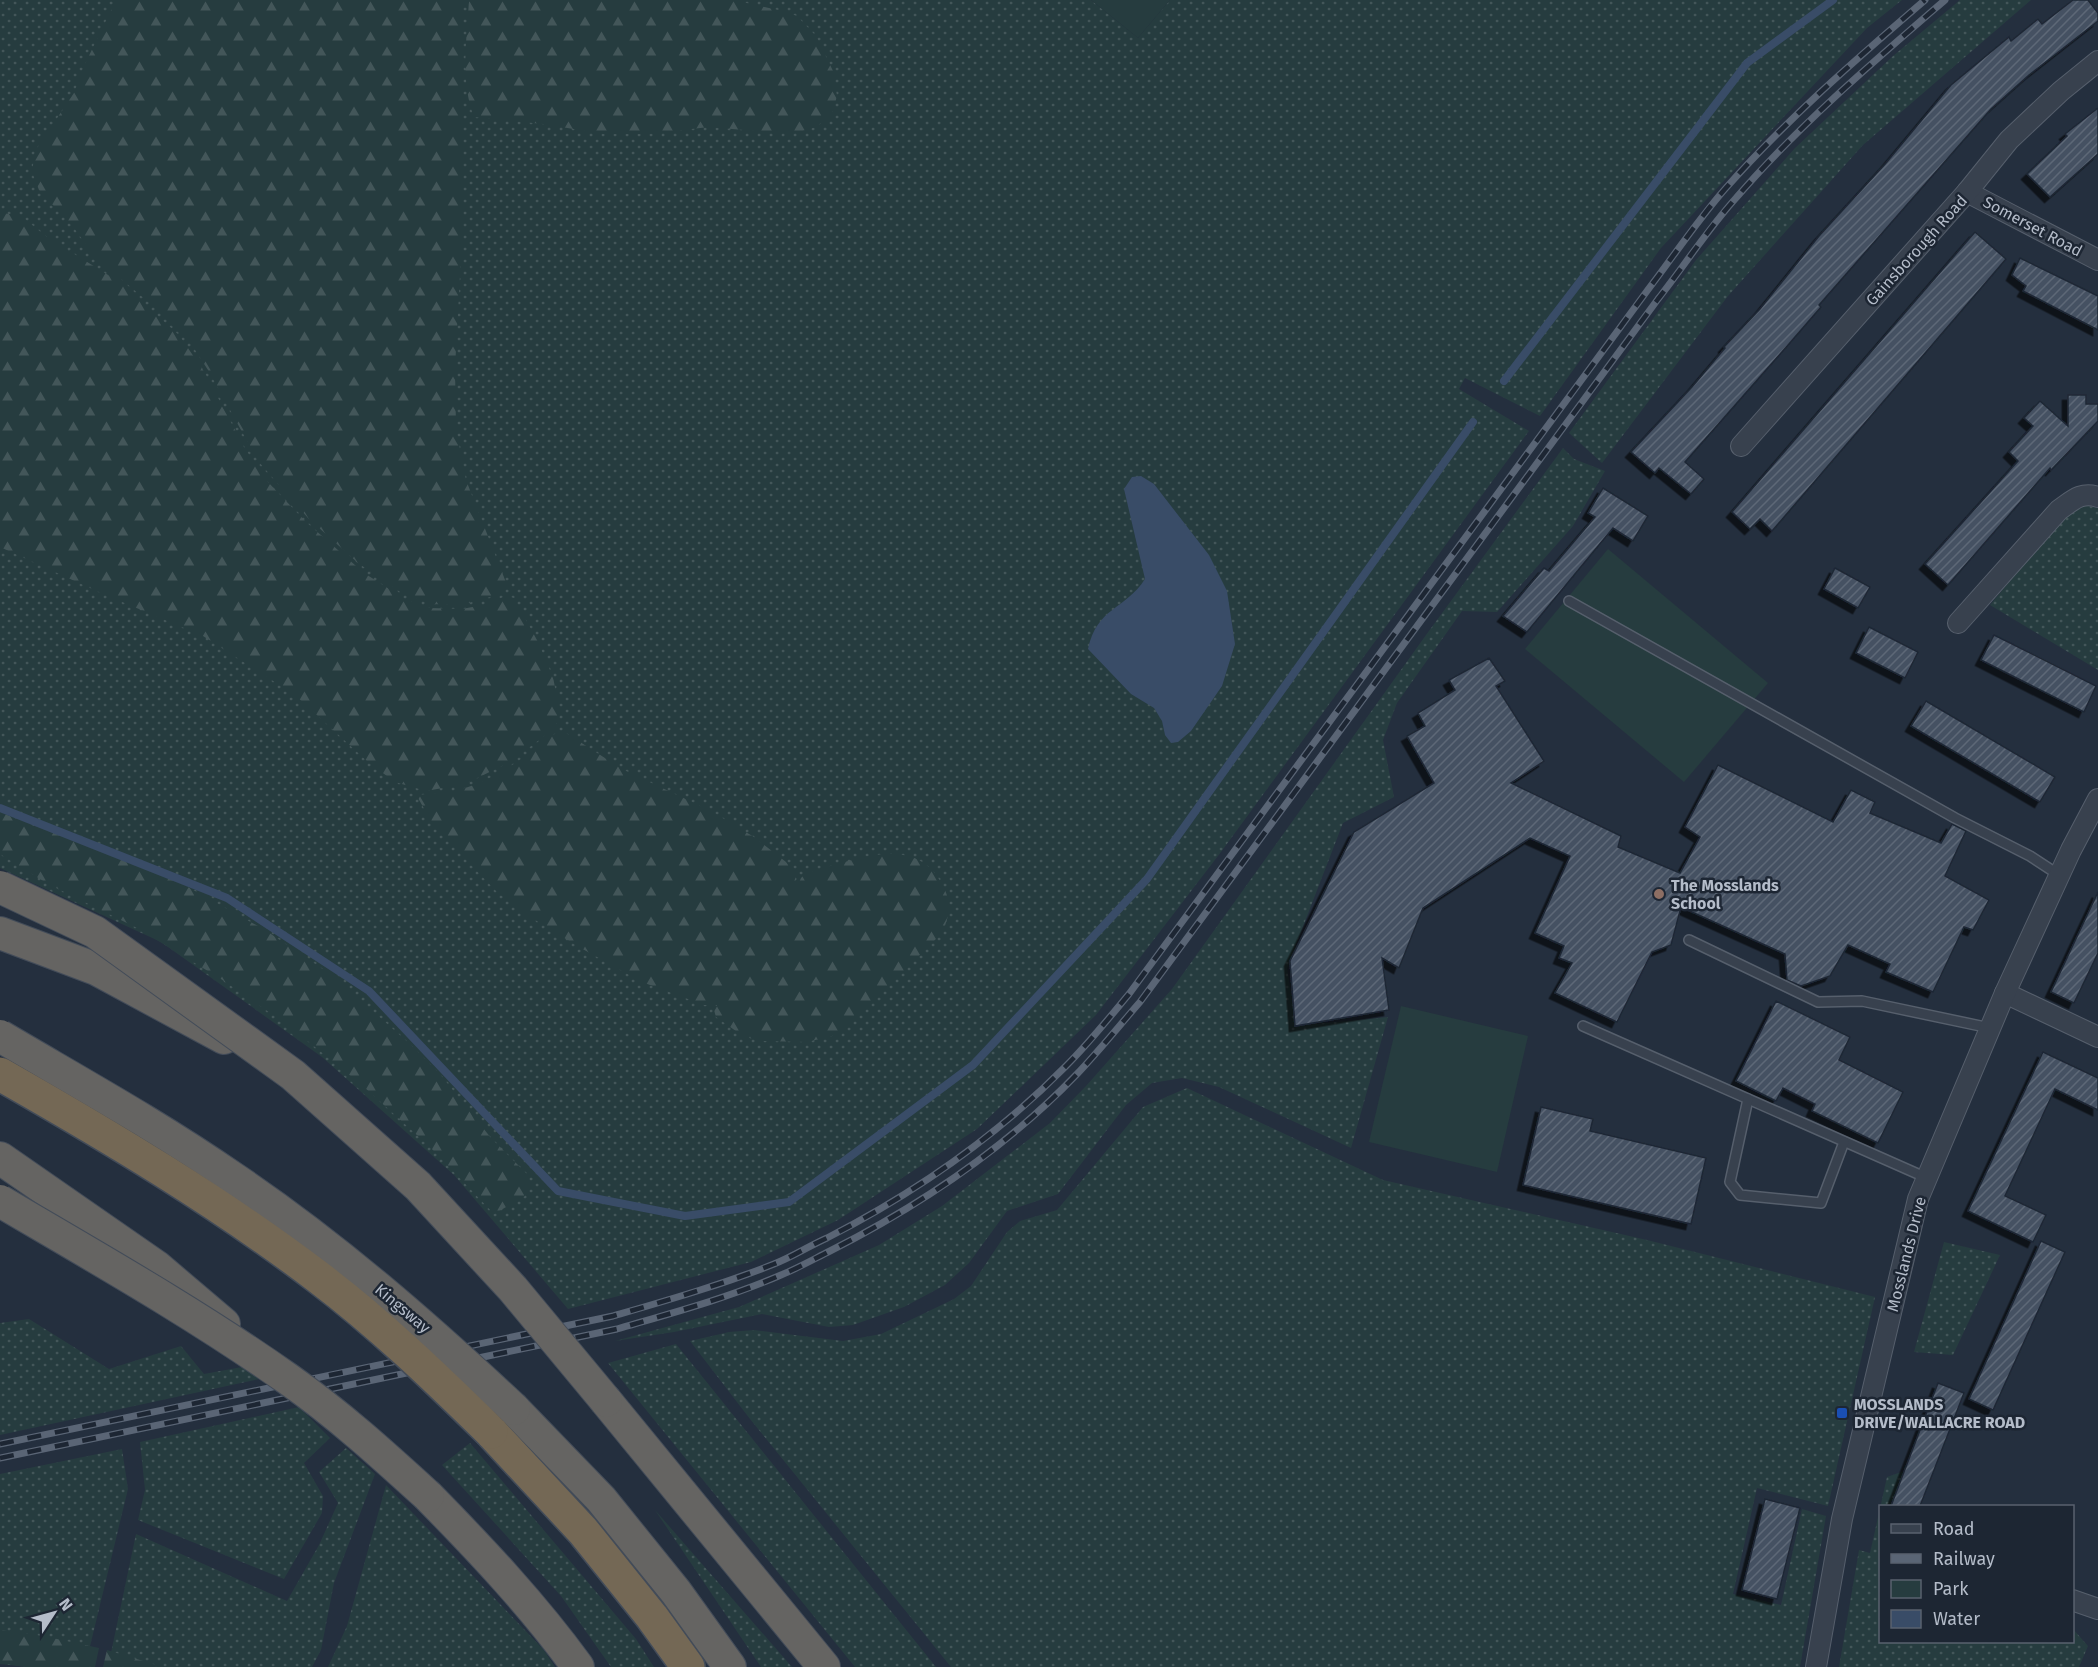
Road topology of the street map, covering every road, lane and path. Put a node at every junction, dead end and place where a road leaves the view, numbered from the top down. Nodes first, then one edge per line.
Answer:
1 (2098, 61) edge
2 (1967, 192) junction
3 (2098, 260) edge
4 (1741, 446) dead end
5 (2098, 497) edge
6 (1569, 601) dead end
7 (1958, 623) dead end
8 (2098, 799) edge
9 (2059, 875) junction
10 (0, 887) edge
11 (0, 933) edge
12 (1689, 940) dead end
13 (2005, 993) junction
14 (1583, 1026) dead end
15 (1990, 1028) junction
16 (0, 1035) edge
17 (2098, 1037) edge
18 (0, 1074) edge
19 (293, 1075) junction
20 (1748, 1099) junction
21 (1844, 1142) junction
22 (0, 1158) edge
23 (1927, 1178) junction
24 (0, 1201) edge
25 (288, 1379) junction
26 (502, 1421) junction
27 (2074, 1600) edge
28 (2098, 1609) edge
29 (578, 1667) edge
30 (688, 1667) edge
31 (730, 1667) edge
32 (824, 1667) edge
33 (1816, 1667) edge

1 - 2 street, Gainsborough Road
2 - 3 street, Somerset Road
2 - 4 street, Gainsborough Road
5 - 7 street
6 - 9 lane
8 - 9 street, Mosslands Drive
9 - 13 street, Mosslands Drive
10 - 19 highway, bridge
11 - 19 highway, bridge
12 - 15 lane
13 - 15 street, Mosslands Drive
13 - 17 street
14 - 20 lane
15 - 23 street, Mosslands Drive
16 - 26 highway, Kingsway, bridge
18 - 26 highway, bridge
19 - 32 highway, bridge
20 - 21 lane
20 - 21 lane
21 - 23 lane
22 - 25 highway, bridge
23 - 33 street, Mosslands Drive
24 - 25 highway, bridge
25 - 29 highway, bridge
26 - 30 highway
26 - 31 highway, Kingsway
27 - 28 street

